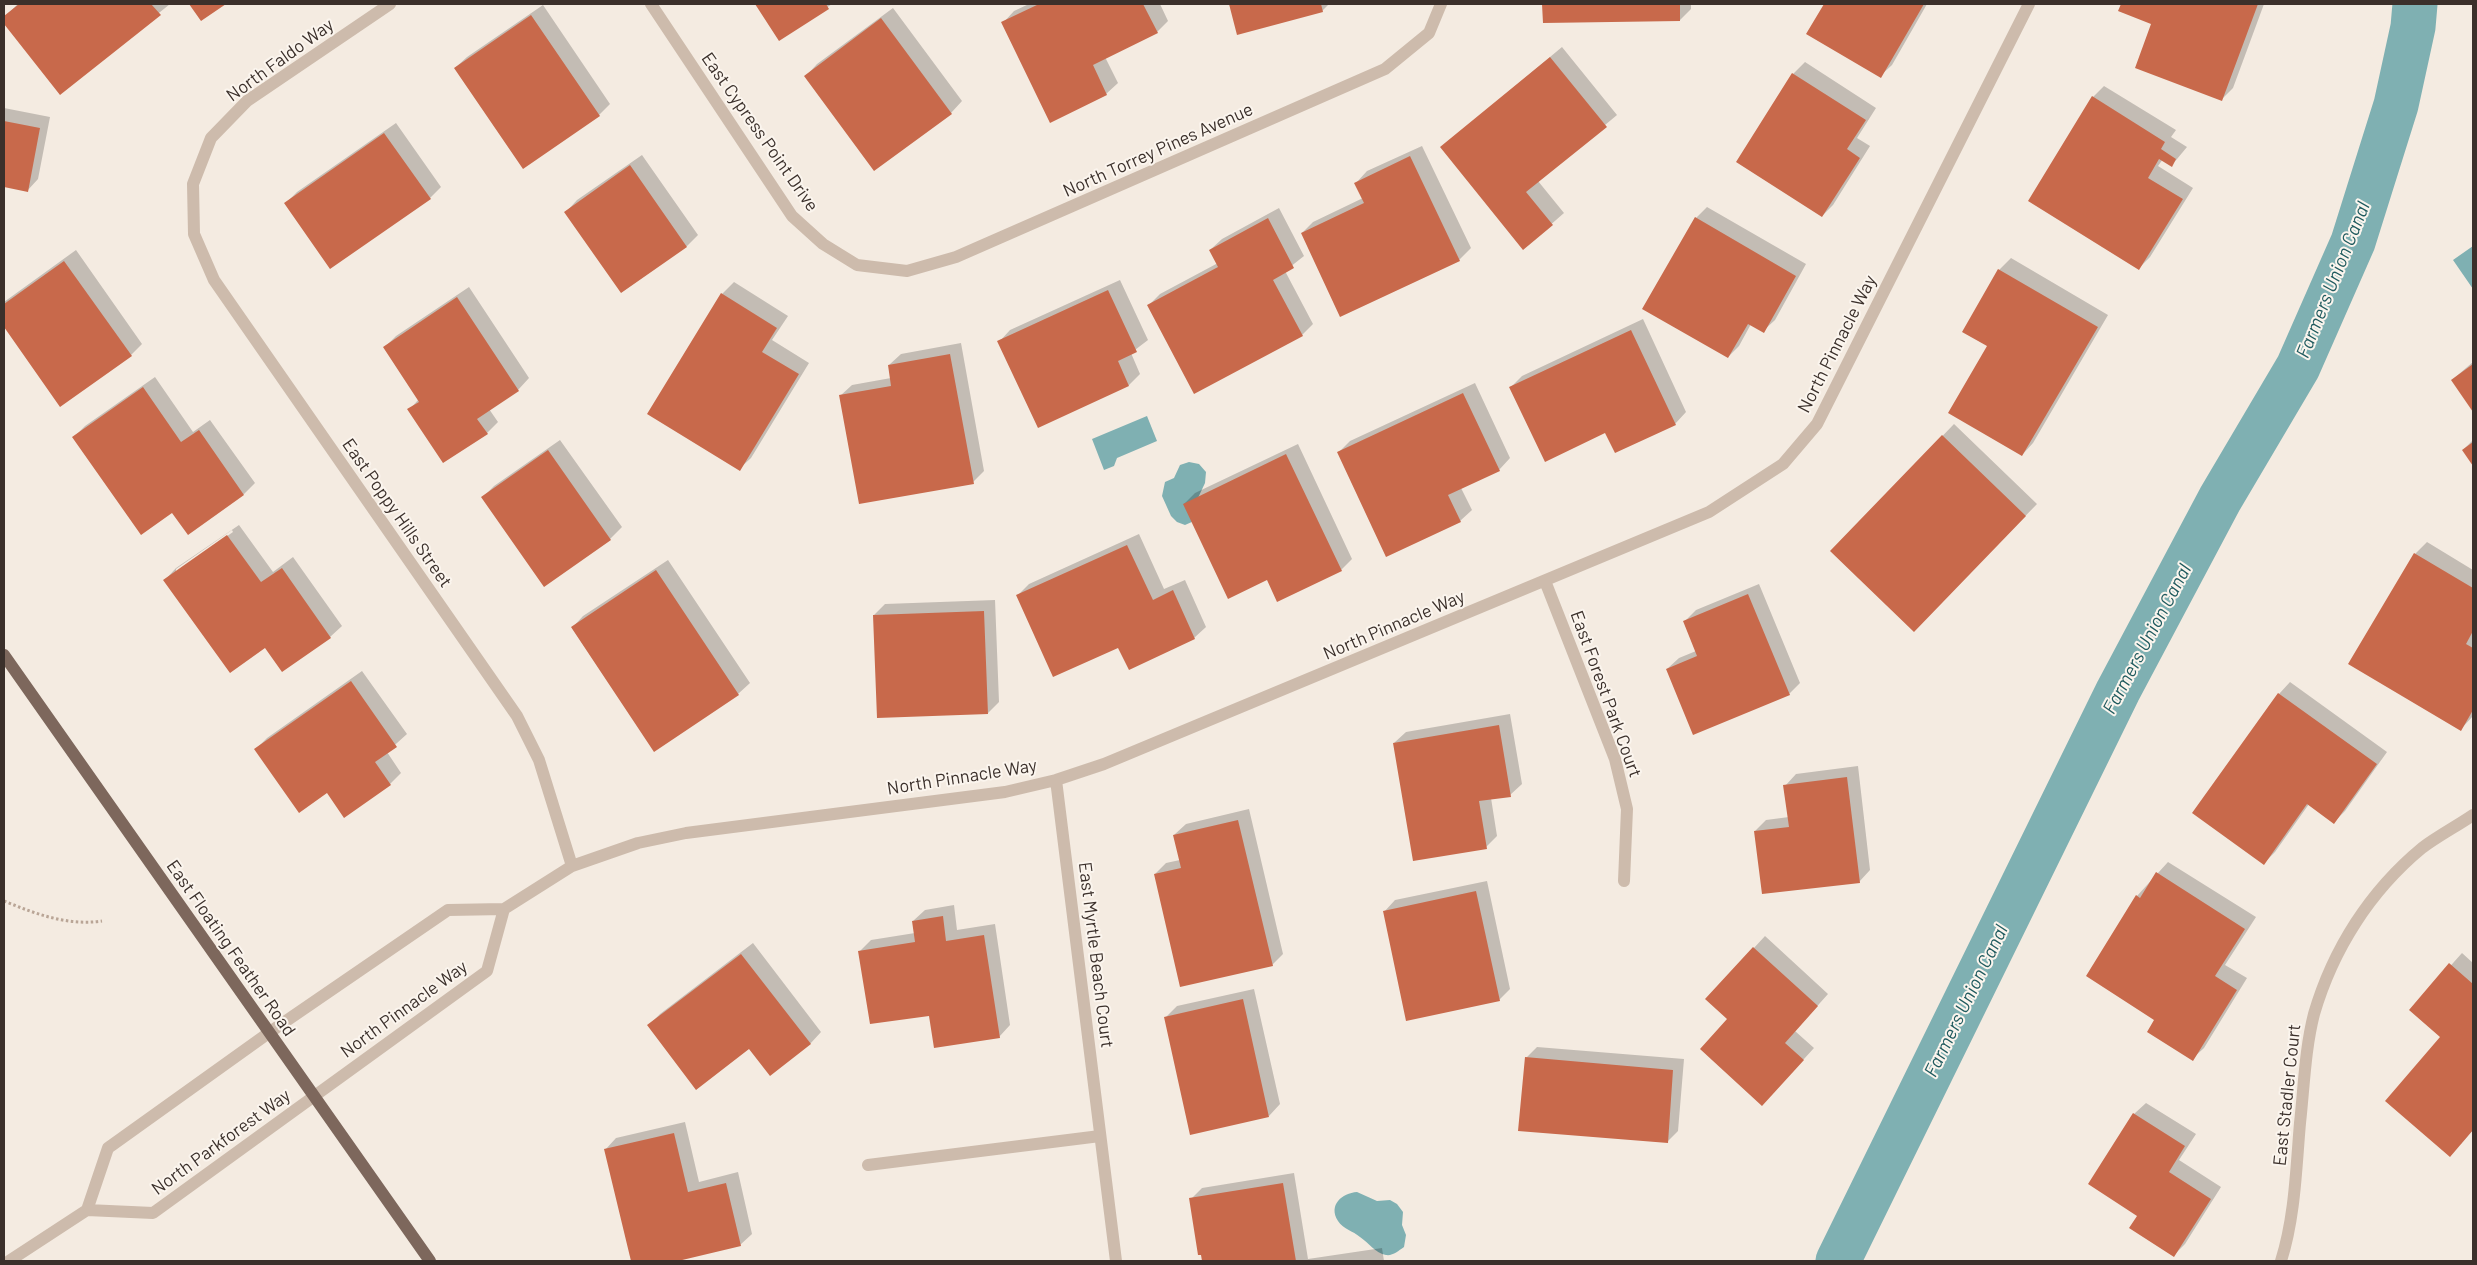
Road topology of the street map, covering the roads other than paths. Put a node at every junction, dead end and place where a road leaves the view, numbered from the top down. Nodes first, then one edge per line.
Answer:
1 (390, 4) edge
2 (651, 4) edge
3 (1441, 4) edge
4 (2029, 4) edge
5 (194, 184) joint
6 (857, 265) joint
7 (1545, 581) junction
8 (4, 655) edge
9 (1056, 780) junction
10 (2473, 815) edge
11 (572, 866) junction
12 (1624, 880) dead end
13 (504, 909) junction
14 (270, 1032) junction
15 (314, 1096) junction
16 (1100, 1136) junction
17 (868, 1165) dead end
18 (87, 1210) junction
19 (9, 1261) edge
20 (430, 1261) edge
21 (1116, 1261) edge
22 (2281, 1261) edge

1 - 5 street, North Faldo Way
2 - 6 street, East Cypress Point Drive
3 - 6 street, North Torrey Pines Avenue
4 - 7 street, North Pinnacle Way
5 - 11 street, East Poppy Hills Street
7 - 9 street, North Pinnacle Way
7 - 12 street, East Forest Park Court
8 - 14 main road, East Floating Feather Road
9 - 11 street, North Pinnacle Way
9 - 16 street, East Myrtle Beach Court
10 - 22 street, East Stadler Court
11 - 13 street, North Pinnacle Way
13 - 14 street
13 - 15 street, North Pinnacle Way
14 - 15 main road, East Floating Feather Road
14 - 18 street
15 - 18 street, North Parkforest Way
15 - 20 main road, East Floating Feather Road
16 - 17 street
16 - 21 street, East Myrtle Beach Court
18 - 19 street

